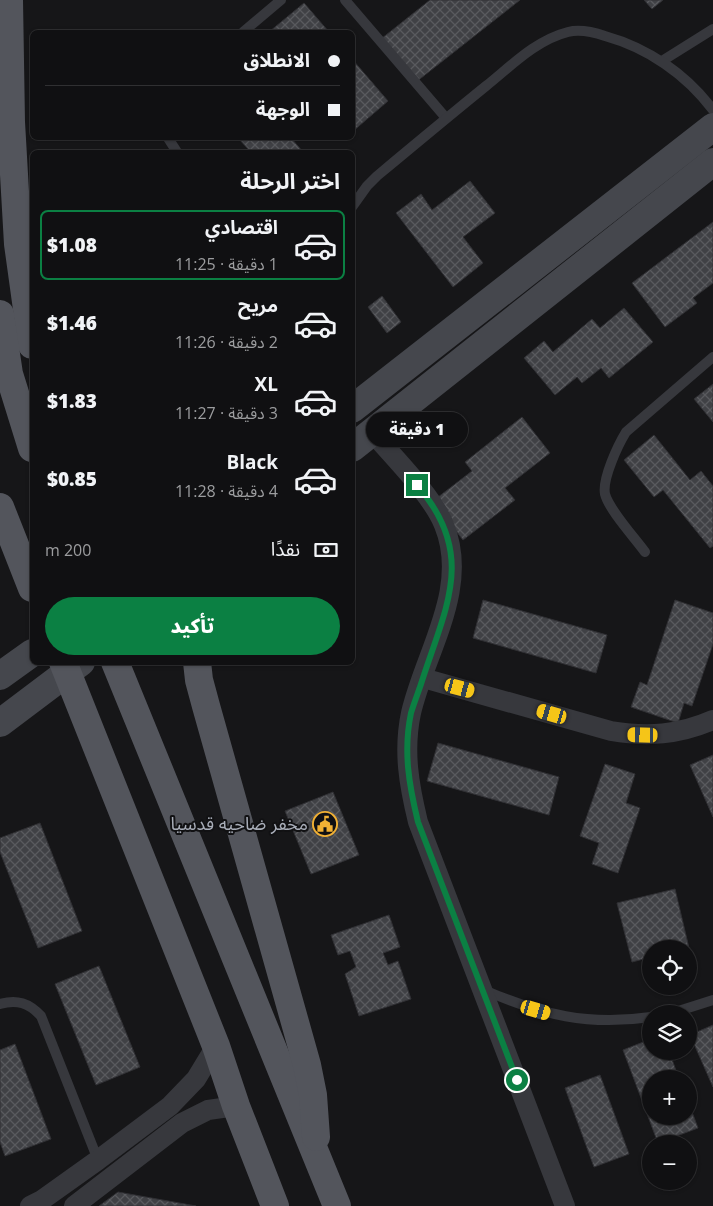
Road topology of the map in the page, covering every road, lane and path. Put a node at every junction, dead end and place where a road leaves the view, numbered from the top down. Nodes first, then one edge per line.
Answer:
1 (10, 0) edge
2 (281, 0) edge
3 (345, 0) edge
4 (713, 28) edge
5 (245, 30) edge
6 (662, 61) junction
7 (713, 110) edge
8 (446, 118) junction
9 (713, 127) edge
10 (713, 162) edge
11 (355, 203) edge
12 (0, 314) edge
13 (30, 329) edge
14 (713, 357) edge
15 (355, 406) edge
16 (362, 440) edge
17 (30, 442) edge
18 (0, 507) edge
19 (645, 552) dead end
20 (30, 583) edge
21 (27, 657) edge
22 (64, 665) edge
23 (77, 665) edge
24 (115, 665) edge
25 (197, 665) edge
26 (0, 676) edge
27 (423, 678) junction
28 (713, 720) edge
29 (0, 723) edge
30 (483, 990) junction
31 (713, 1000) edge
32 (0, 1004) edge
33 (697, 1005) edge
34 (642, 1018) edge
35 (216, 1046) junction
36 (236, 1106) junction
37 (316, 1156) junction
38 (98, 1160) junction
39 (30, 1206) edge
40 (74, 1206) edge
41 (276, 1206) edge
42 (336, 1206) edge
43 (565, 1206) edge

1 - 13 main road
2 - 5 lane
3 - 8 lane
4 - 6 lane
6 - 7 lane
6 - 8 lane
8 - 11 lane
9 - 15 main road
10 - 16 main road
12 - 17 main road
14 - 19 lane
16 - 27 street
18 - 20 main road
21 - 26 main road
22 - 35 main road
23 - 29 main road
24 - 37 main road
25 - 37 main road
27 - 28 street
27 - 30 street
30 - 34 lane
30 - 43 street
31 - 33 lane
32 - 38 lane
35 - 36 main road
35 - 38 street
36 - 40 street
36 - 41 main road
37 - 42 main road
38 - 39 street

